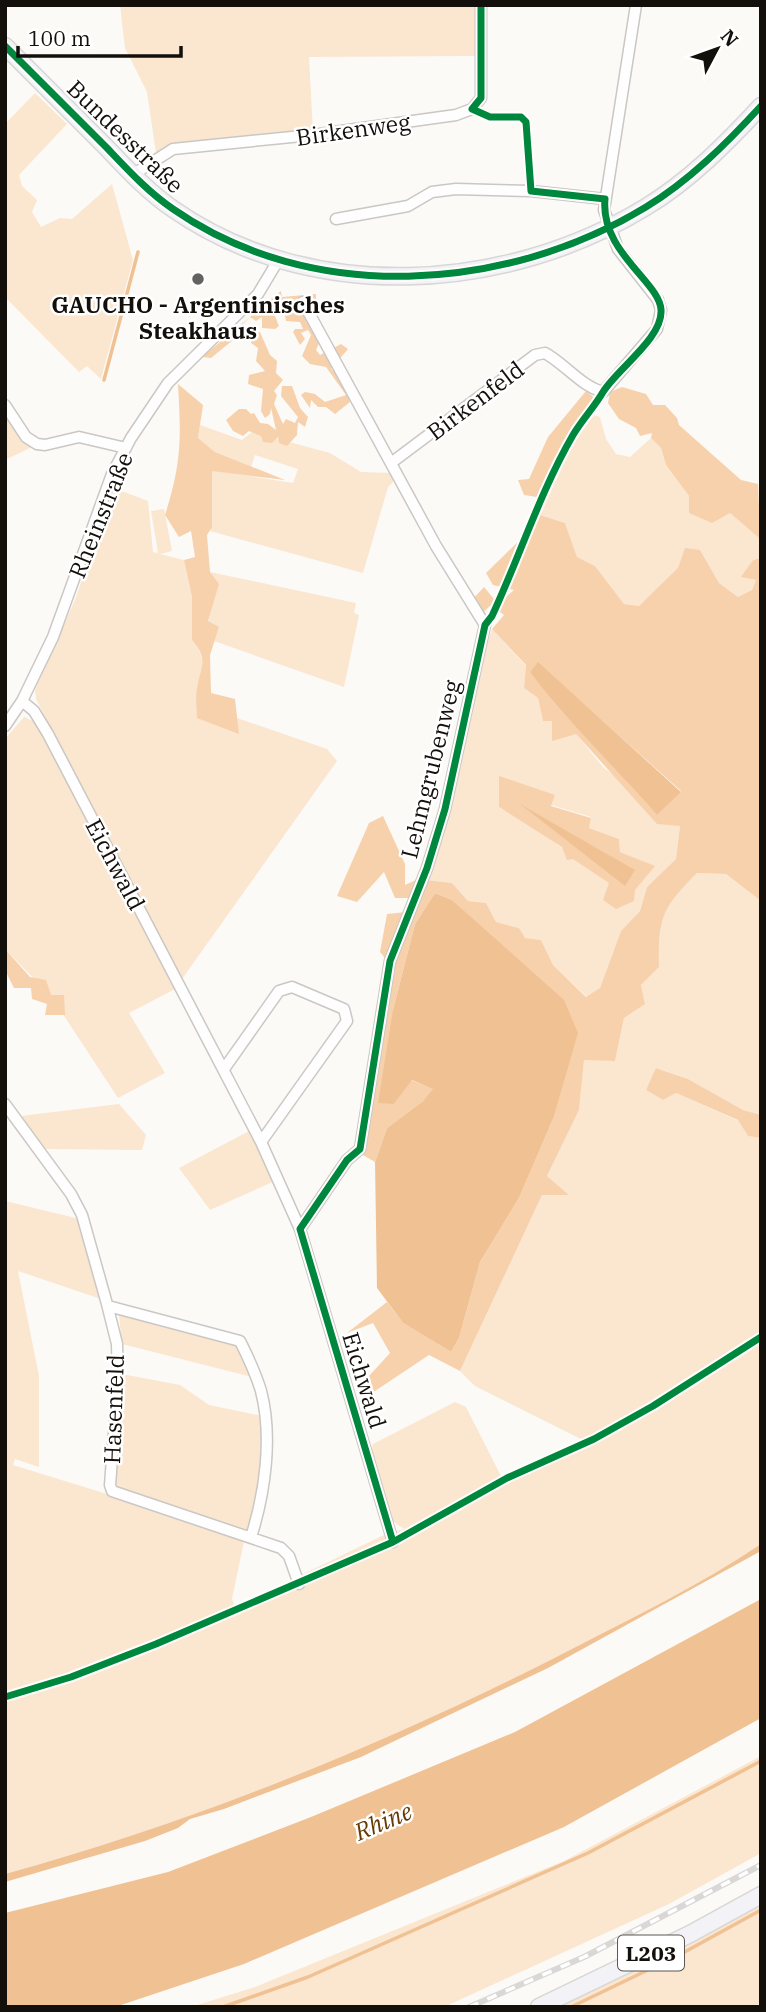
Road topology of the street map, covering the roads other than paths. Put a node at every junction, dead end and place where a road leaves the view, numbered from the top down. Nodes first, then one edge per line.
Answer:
1 (481, 5) edge
2 (636, 5) edge
3 (5, 46) edge
4 (761, 106) edge
5 (134, 174) junction
6 (606, 199) junction
7 (336, 219) dead end
8 (611, 227) junction
9 (279, 259) junction
10 (303, 302) dead end
11 (5, 405) edge
12 (126, 448) junction
13 (391, 463) junction
14 (22, 701) junction
15 (9, 714) edge
16 (5, 726) edge
17 (223, 1069) junction
18 (5, 1104) edge
19 (261, 1142) junction
20 (300, 1229) junction
21 (108, 1306) junction
22 (251, 1537) junction
23 (394, 1542) dead end
24 (299, 1584) dead end
25 (761, 1895) edge
26 (539, 2007) edge

1 - 5 street, Birkenweg
2 - 6 street
3 - 5 main road, Bundesstraße
4 - 8 main road, Bundesstraße
5 - 9 main road, Bundesstraße
6 - 7 street
6 - 8 street
8 - 9 main road, Bundesstraße
8 - 13 street, Birkenfeld
9 - 12 street, Rheinstraße
10 - 13 street
11 - 12 street
12 - 14 street, Rheinstraße
13 - 20 street, Lehmgrubenweg
14 - 15 street, Rheinstraße
14 - 17 street, Eichwald
15 - 16 street, Rheinstraße
17 - 19 street, Eichwald
17 - 19 street
18 - 21 street, Hasenfeld
19 - 20 street, Eichwald
20 - 23 street, Eichwald
21 - 22 street, Hasenfeld
21 - 22 street
22 - 24 street, Hasenfeld
25 - 26 main road, L203

